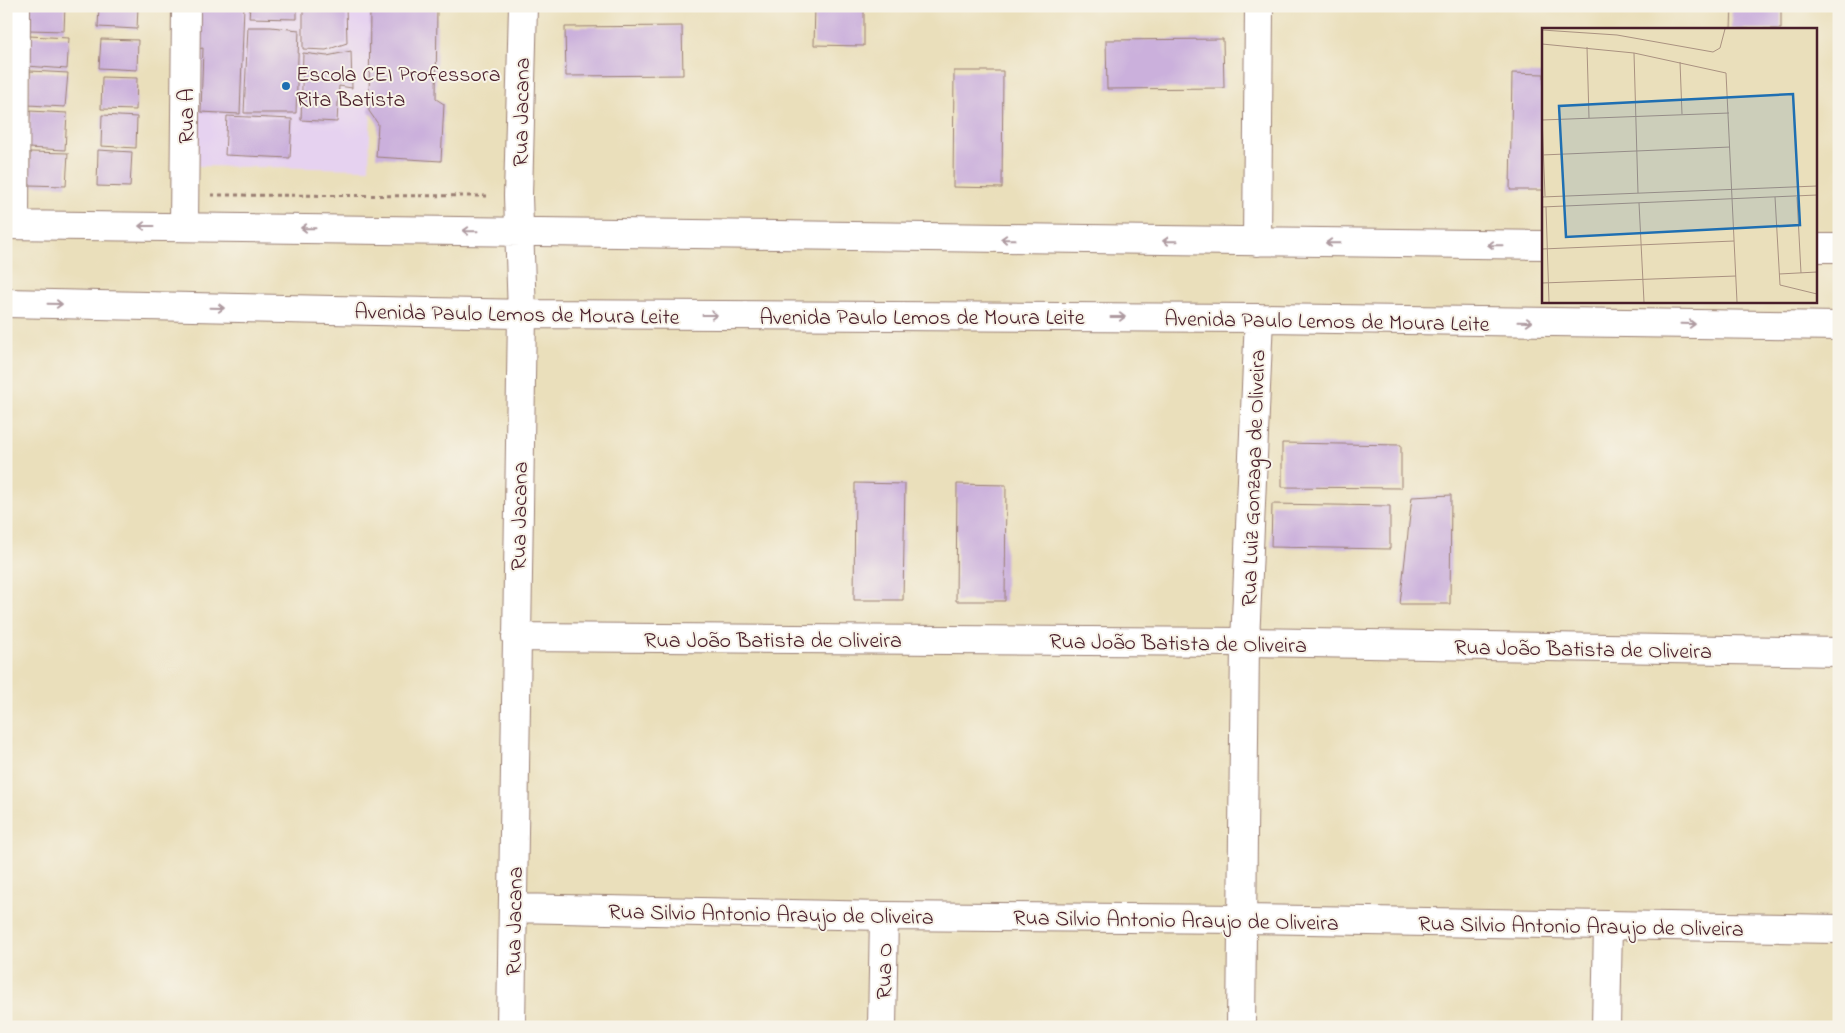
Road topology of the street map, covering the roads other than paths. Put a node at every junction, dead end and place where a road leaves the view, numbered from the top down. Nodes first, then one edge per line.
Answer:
1 (16, 6) edge
2 (186, 6) edge
3 (523, 6) edge
4 (1259, 6) edge
5 (11, 225) edge
6 (184, 226) junction
7 (519, 232) junction
8 (1257, 242) junction
9 (1542, 245) edge
10 (1818, 248) edge
11 (1839, 248) edge
12 (6, 303) edge
13 (522, 314) junction
14 (1259, 318) junction
15 (1839, 326) edge
16 (516, 637) junction
17 (1245, 642) junction
18 (1839, 652) edge
19 (514, 908) junction
20 (884, 916) junction
21 (1243, 919) junction
22 (1608, 925) junction
23 (1839, 928) edge
24 (511, 1027) edge
25 (882, 1027) edge
26 (1241, 1027) edge
27 (1606, 1027) edge

1 - 5 street
2 - 6 street, Rua A
3 - 7 street, Rua Jacana
4 - 8 street
6 -> 5 street
7 -> 6 street
8 -> 7 street
7 - 13 street, Rua Jacana
9 -> 8 street
10 - 11 street
12 -> 13 street, Avenida Paulo Lemos de Moura Leite
13 -> 14 street, Avenida Paulo Lemos de Moura Leite
13 - 16 street, Rua Jacana
14 -> 15 street, Avenida Paulo Lemos de Moura Leite
14 - 17 street, Rua Luiz Gonzaga de Oliveira
16 - 17 street, Rua João Batista de Oliveira
16 - 19 street, Rua Jacana
17 - 18 street, Rua João Batista de Oliveira
17 - 21 street, Rua Luiz Gonzaga de Oliveira
19 - 20 street, Rua Silvio Antonio Araujo de Oliveira
19 - 24 street, Rua Jacana
20 - 21 street, Rua Silvio Antonio Araujo de Oliveira
20 - 25 street, Rua O
21 - 22 street, Rua Silvio Antonio Araujo de Oliveira
21 - 26 street, Rua Luiz Gonzaga de Oliveira
22 - 23 street, Rua Silvio Antonio Araujo de Oliveira
22 - 27 street

